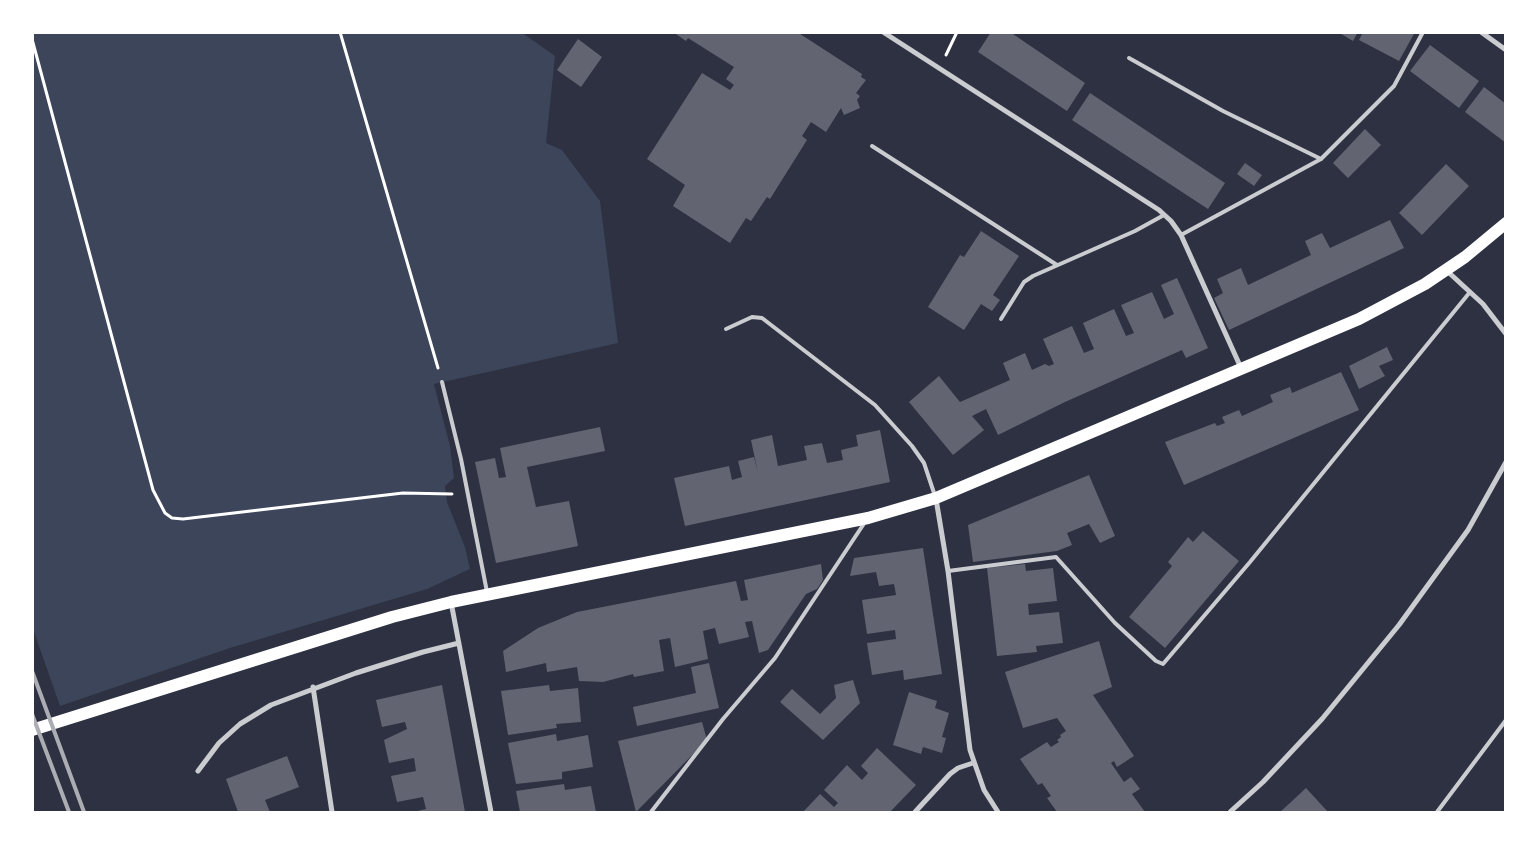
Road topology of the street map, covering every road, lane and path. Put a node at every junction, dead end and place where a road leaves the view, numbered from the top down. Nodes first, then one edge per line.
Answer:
1 (340, 32) edge
2 (883, 32) edge
3 (957, 32) edge
4 (1423, 32) edge
5 (1481, 32) edge
6 (32, 39) edge
7 (1506, 50) edge
8 (1129, 58) dead end
9 (938, 68) junction
10 (872, 146) dead end
11 (1321, 159) junction
12 (1164, 215) junction
13 (1506, 223) edge
14 (1181, 235) junction
15 (1057, 265) junction
16 (1446, 270) junction
17 (1470, 292) junction
18 (1001, 319) dead end
19 (726, 329) dead end
20 (1506, 334) edge
21 (1242, 369) junction
22 (442, 382) joint
23 (1506, 462) edge
24 (467, 493) junction
25 (936, 498) junction
26 (868, 518) junction
27 (948, 571) junction
28 (488, 594) junction
29 (451, 602) junction
30 (460, 643) junction
31 (312, 687) junction
32 (1506, 720) edge
33 (32, 730) edge
34 (973, 763) junction
35 (198, 771) dead end
36 (332, 812) edge
37 (491, 812) edge
38 (651, 812) edge
39 (915, 812) edge
40 (998, 812) edge
41 (1230, 812) edge
42 (1438, 812) edge

1 - 22 path
2 - 9 street
3 - 9 path
4 - 11 lane
5 - 7 street
6 - 24 path
8 - 11 lane
9 - 12 street
10 - 15 lane
11 - 14 lane
12 - 14 street
12 - 15 lane
13 - 16 main road
14 - 21 street
15 - 18 lane
16 - 17 street
16 - 21 main road
17 - 20 street
17 - 27 lane
19 - 25 lane
21 - 25 main road
22 - 24 lane
23 - 41 street
24 - 28 lane
25 - 26 main road
25 - 27 street
26 - 28 main road
26 - 38 lane
27 - 34 street
28 - 29 main road
29 - 30 street
29 - 33 main road
30 - 31 street
30 - 37 street
31 - 35 street
31 - 36 street
32 - 42 lane
34 - 39 street
34 - 40 street

